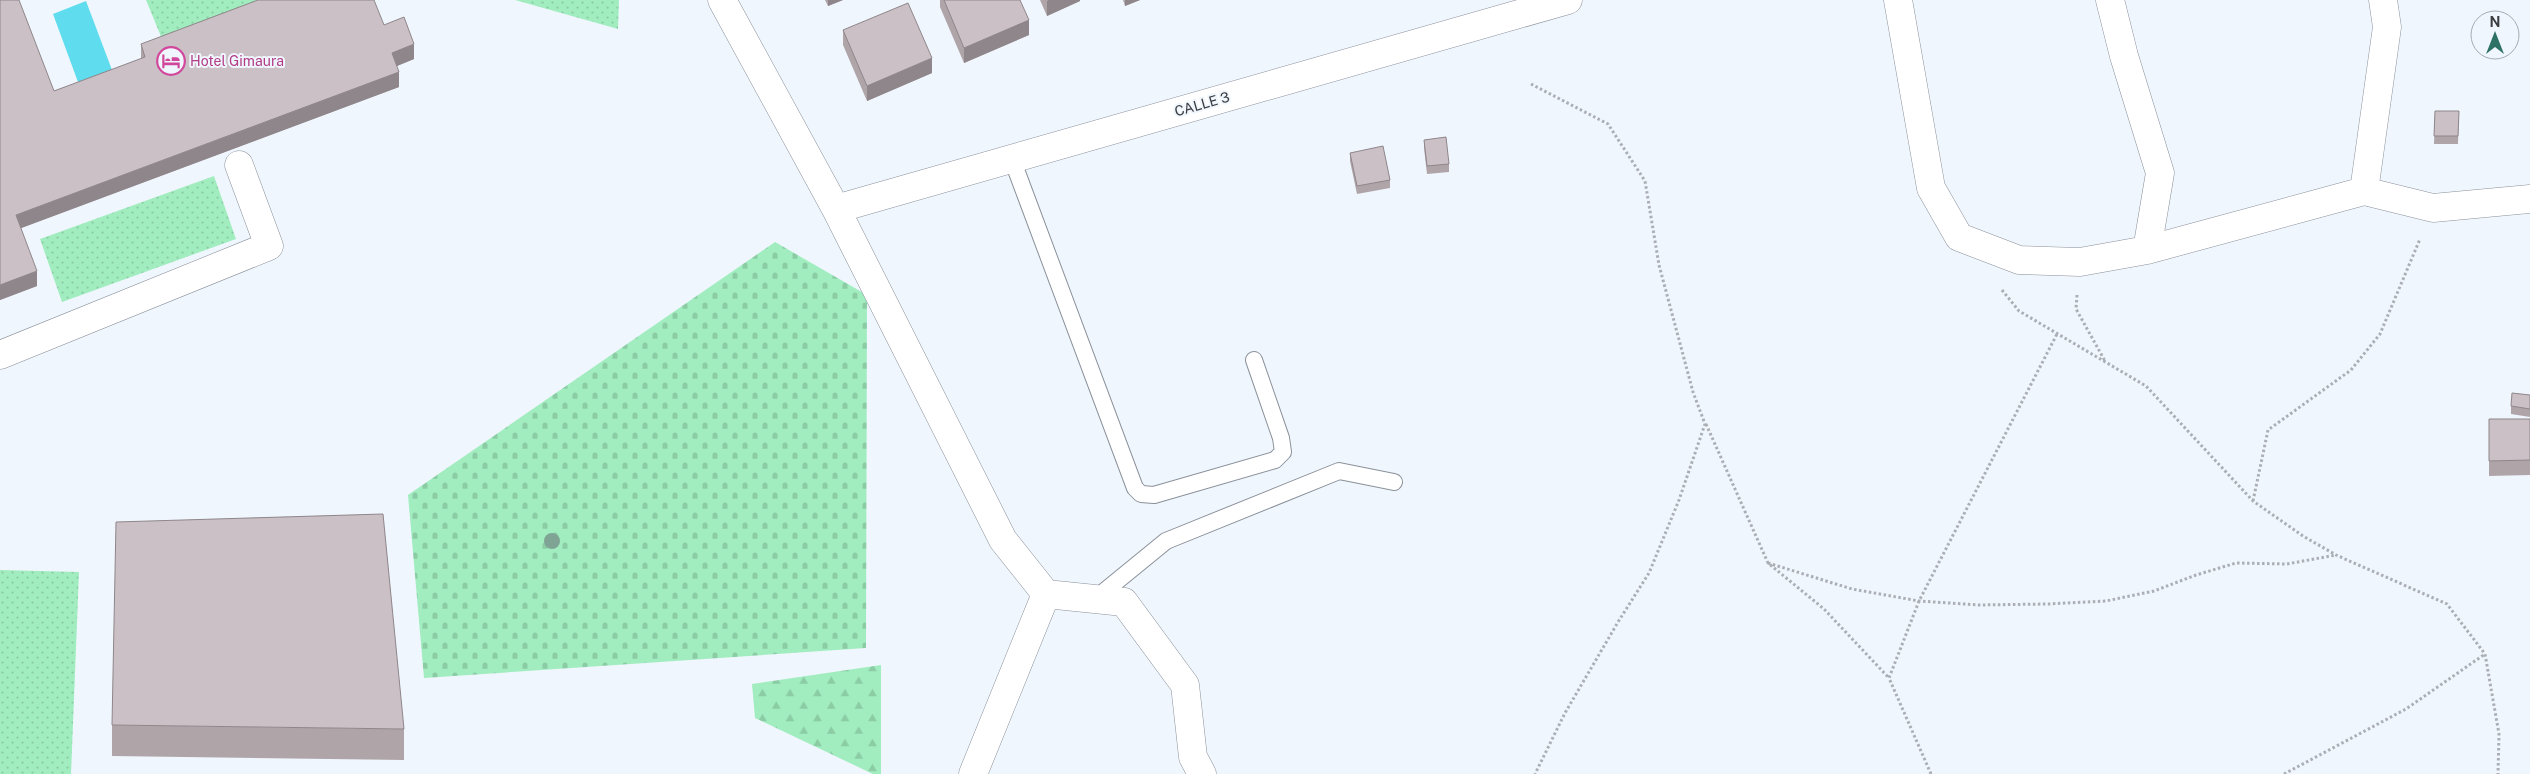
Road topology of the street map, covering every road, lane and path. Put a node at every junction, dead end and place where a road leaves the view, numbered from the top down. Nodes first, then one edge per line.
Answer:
1 (722, 0) edge
2 (1568, 0) edge
3 (1898, 0) edge
4 (2110, 0) edge
5 (2383, 0) edge
6 (1531, 84) dead end
7 (1012, 158) junction
8 (239, 164) dead end
9 (2364, 191) junction
10 (2530, 199) edge
11 (2433, 208) junction
12 (836, 209) junction
13 (2147, 250) junction
14 (2080, 262) junction
15 (2001, 289) dead end
16 (2057, 334) junction
17 (0, 355) edge
18 (1254, 360) dead end
19 (2105, 362) junction
20 (1705, 424) junction
21 (1394, 482) dead end
22 (2252, 501) junction
23 (2336, 554) junction
24 (1768, 564) junction
25 (1046, 594) junction
26 (1095, 599) junction
27 (1919, 600) junction
28 (2485, 654) junction
29 (1889, 678) junction
30 (973, 774) edge
31 (1202, 774) edge
32 (1535, 774) edge
33 (1931, 774) edge
34 (2284, 774) edge
35 (2498, 774) edge

1 - 12 street
2 - 7 street, CALLE 3
3 - 14 street
4 - 13 street
5 - 9 street
6 - 20 path
7 - 12 street, CALLE 3
7 - 18 lane
8 - 17 street
9 - 11 street
9 - 13 street
10 - 11 street
11 - 22 path
12 - 25 street
13 - 14 street
14 - 19 path
15 - 16 path
16 - 19 path
16 - 27 path
19 - 22 path
20 - 24 path
20 - 32 path
21 - 26 lane
22 - 23 path
23 - 27 path
23 - 28 path
24 - 27 path
24 - 29 path
25 - 26 street
25 - 30 street
26 - 31 street
27 - 29 path
28 - 34 path
28 - 35 path
29 - 33 path

